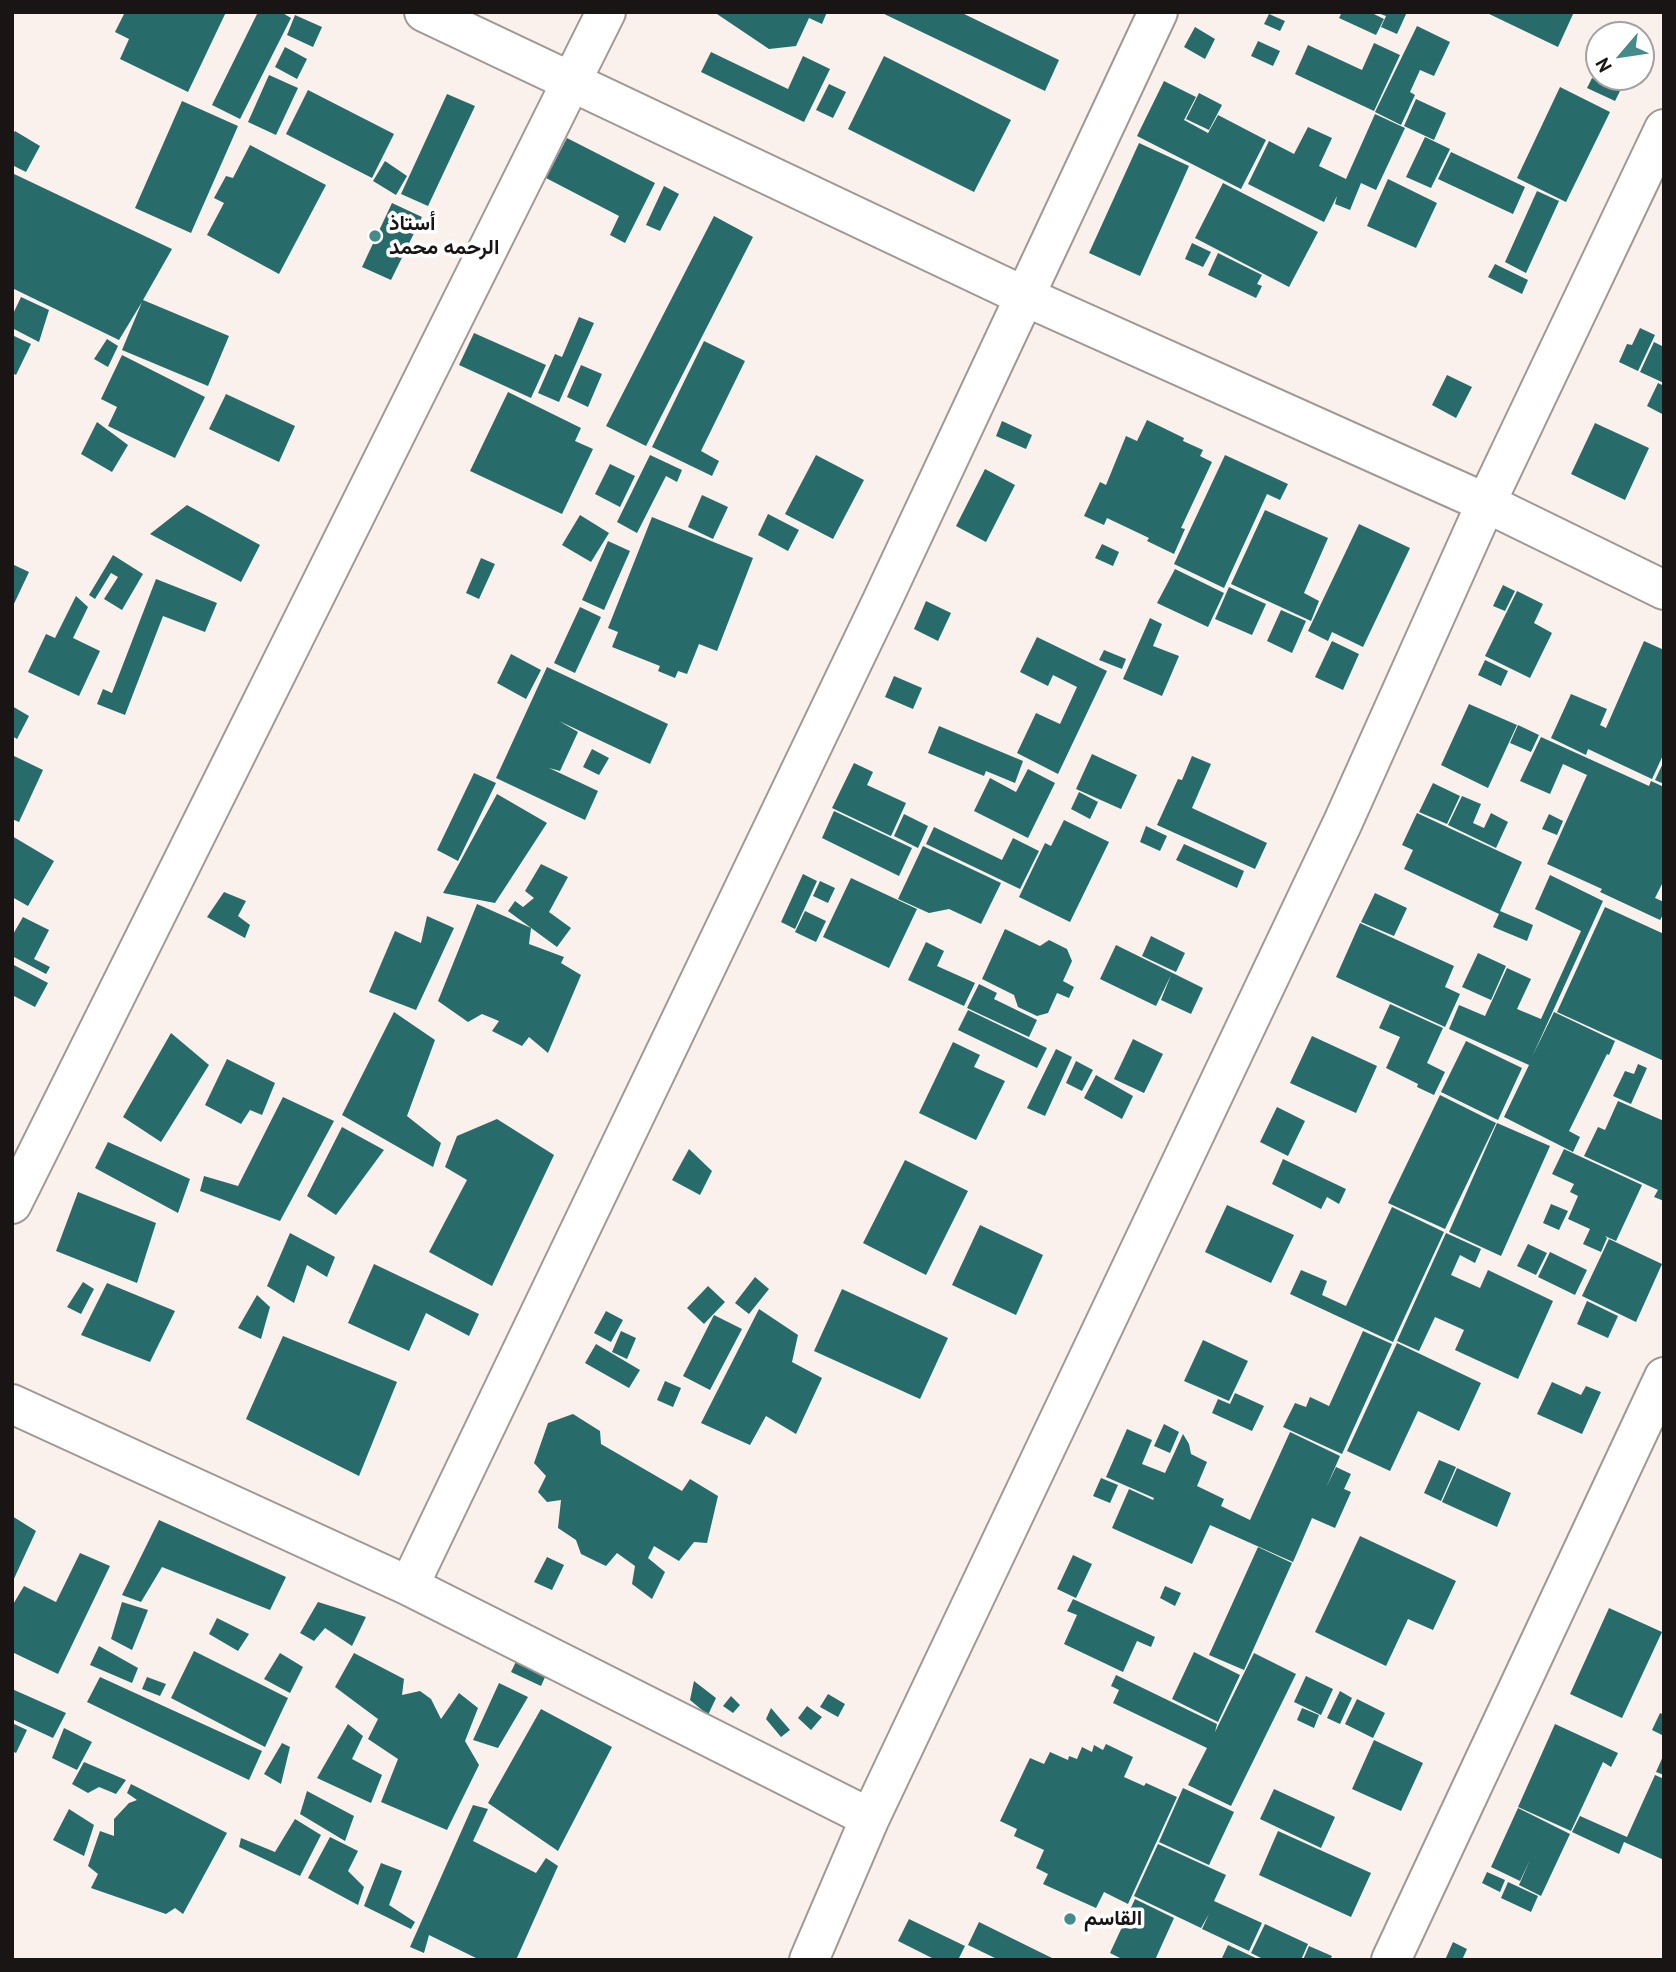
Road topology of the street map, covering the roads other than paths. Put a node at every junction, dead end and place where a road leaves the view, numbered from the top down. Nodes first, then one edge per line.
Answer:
1 (424, 12) edge
2 (606, 12) edge
3 (1158, 12) edge
4 (572, 82) junction
5 (1664, 129) edge
6 (1024, 296) junction
7 (1486, 503) junction
8 (1664, 590) edge
9 (12, 1204) edge
10 (1664, 1377) edge
11 (12, 1404) edge
12 (409, 1586) junction
13 (870, 1818) junction
14 (809, 1960) edge
15 (1391, 1960) edge

1 - 4 street
2 - 4 street
3 - 6 street
4 - 6 street
4 - 9 street
5 - 7 street
6 - 7 street
6 - 12 street
7 - 8 street
7 - 13 street
10 - 15 street
11 - 12 street
12 - 13 street
13 - 14 street

